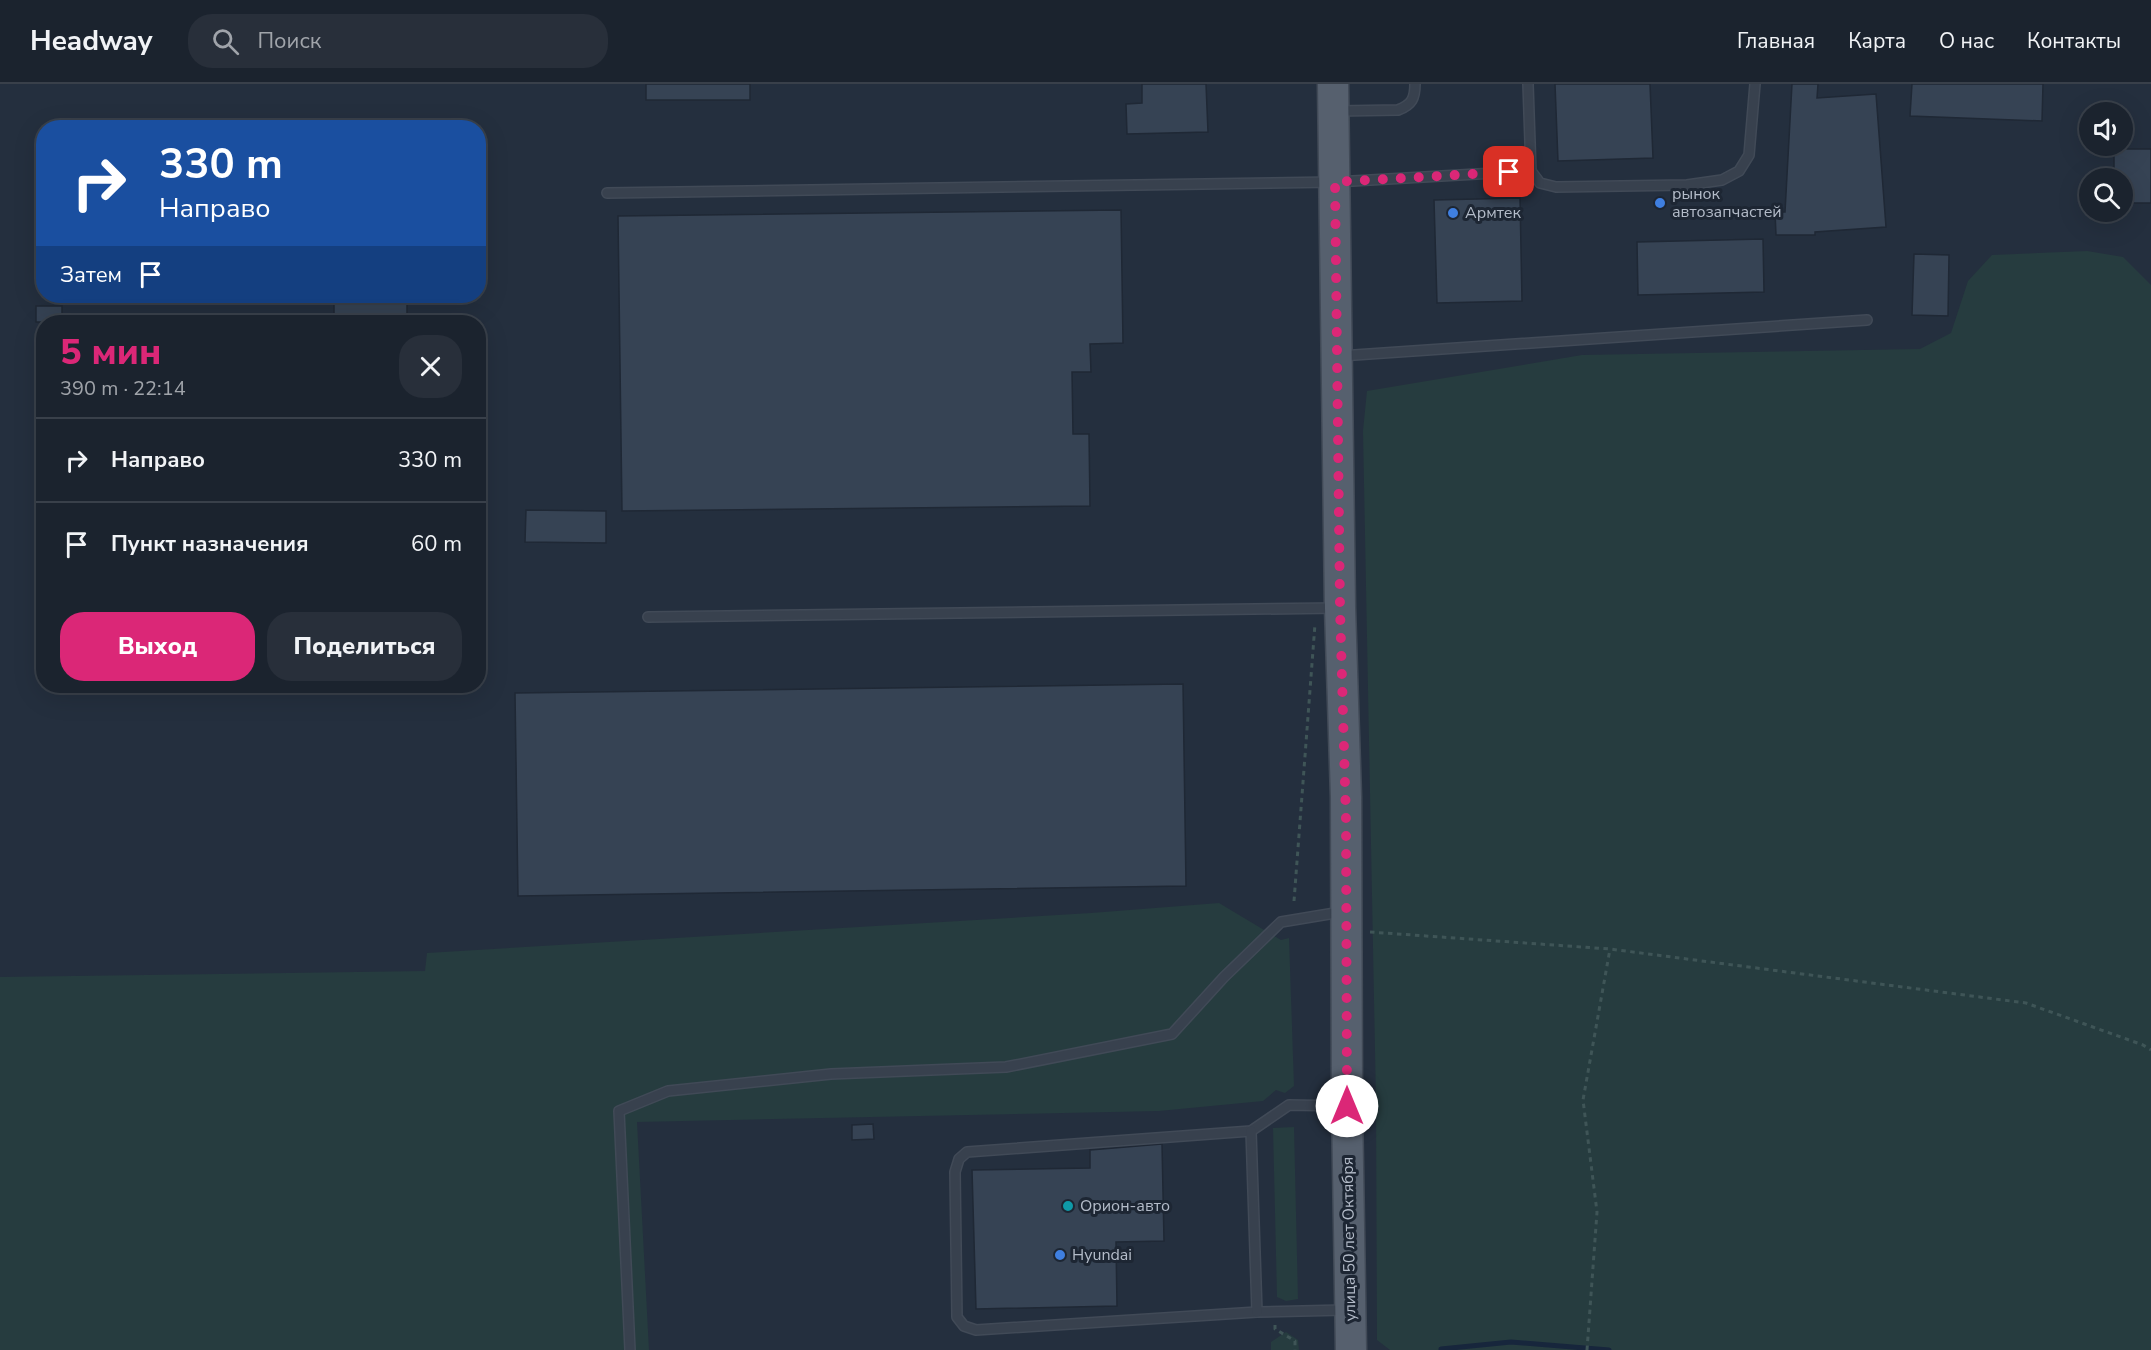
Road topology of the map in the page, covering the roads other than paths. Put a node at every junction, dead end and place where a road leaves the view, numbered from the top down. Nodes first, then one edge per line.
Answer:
1 (1415, 84) edge
2 (1528, 84) edge
3 (1755, 84) edge
4 (1333, 98) edge
5 (1531, 171) junction
6 (1335, 182) junction
7 (607, 193) dead end
8 (1866, 320) dead end
9 (1337, 356) junction
10 (1340, 608) junction
11 (648, 617) dead end
12 (1347, 921) junction
13 (1334, 1105) junction
14 (1251, 1131) junction
15 (1350, 1310) junction
16 (1257, 1312) junction
17 (630, 1350) edge
18 (1351, 1350) edge

1 - 4 lane
2 - 5 lane
3 - 5 lane
4 - 6 main road, улица 50 лет Октября
5 - 6 lane
6 - 7 lane
6 - 9 main road, улица 50 лет Октября
8 - 9 lane
9 - 10 main road, улица 50 лет Октября
10 - 11 lane
10 - 12 main road, улица 50 лет Октября
12 - 13 main road, улица 50 лет Октября
12 - 17 lane
13 - 14 lane
13 - 15 main road, улица 50 лет Октября
14 - 16 lane
14 - 16 lane
15 - 16 lane
15 - 18 main road, улица 50 лет Октября

